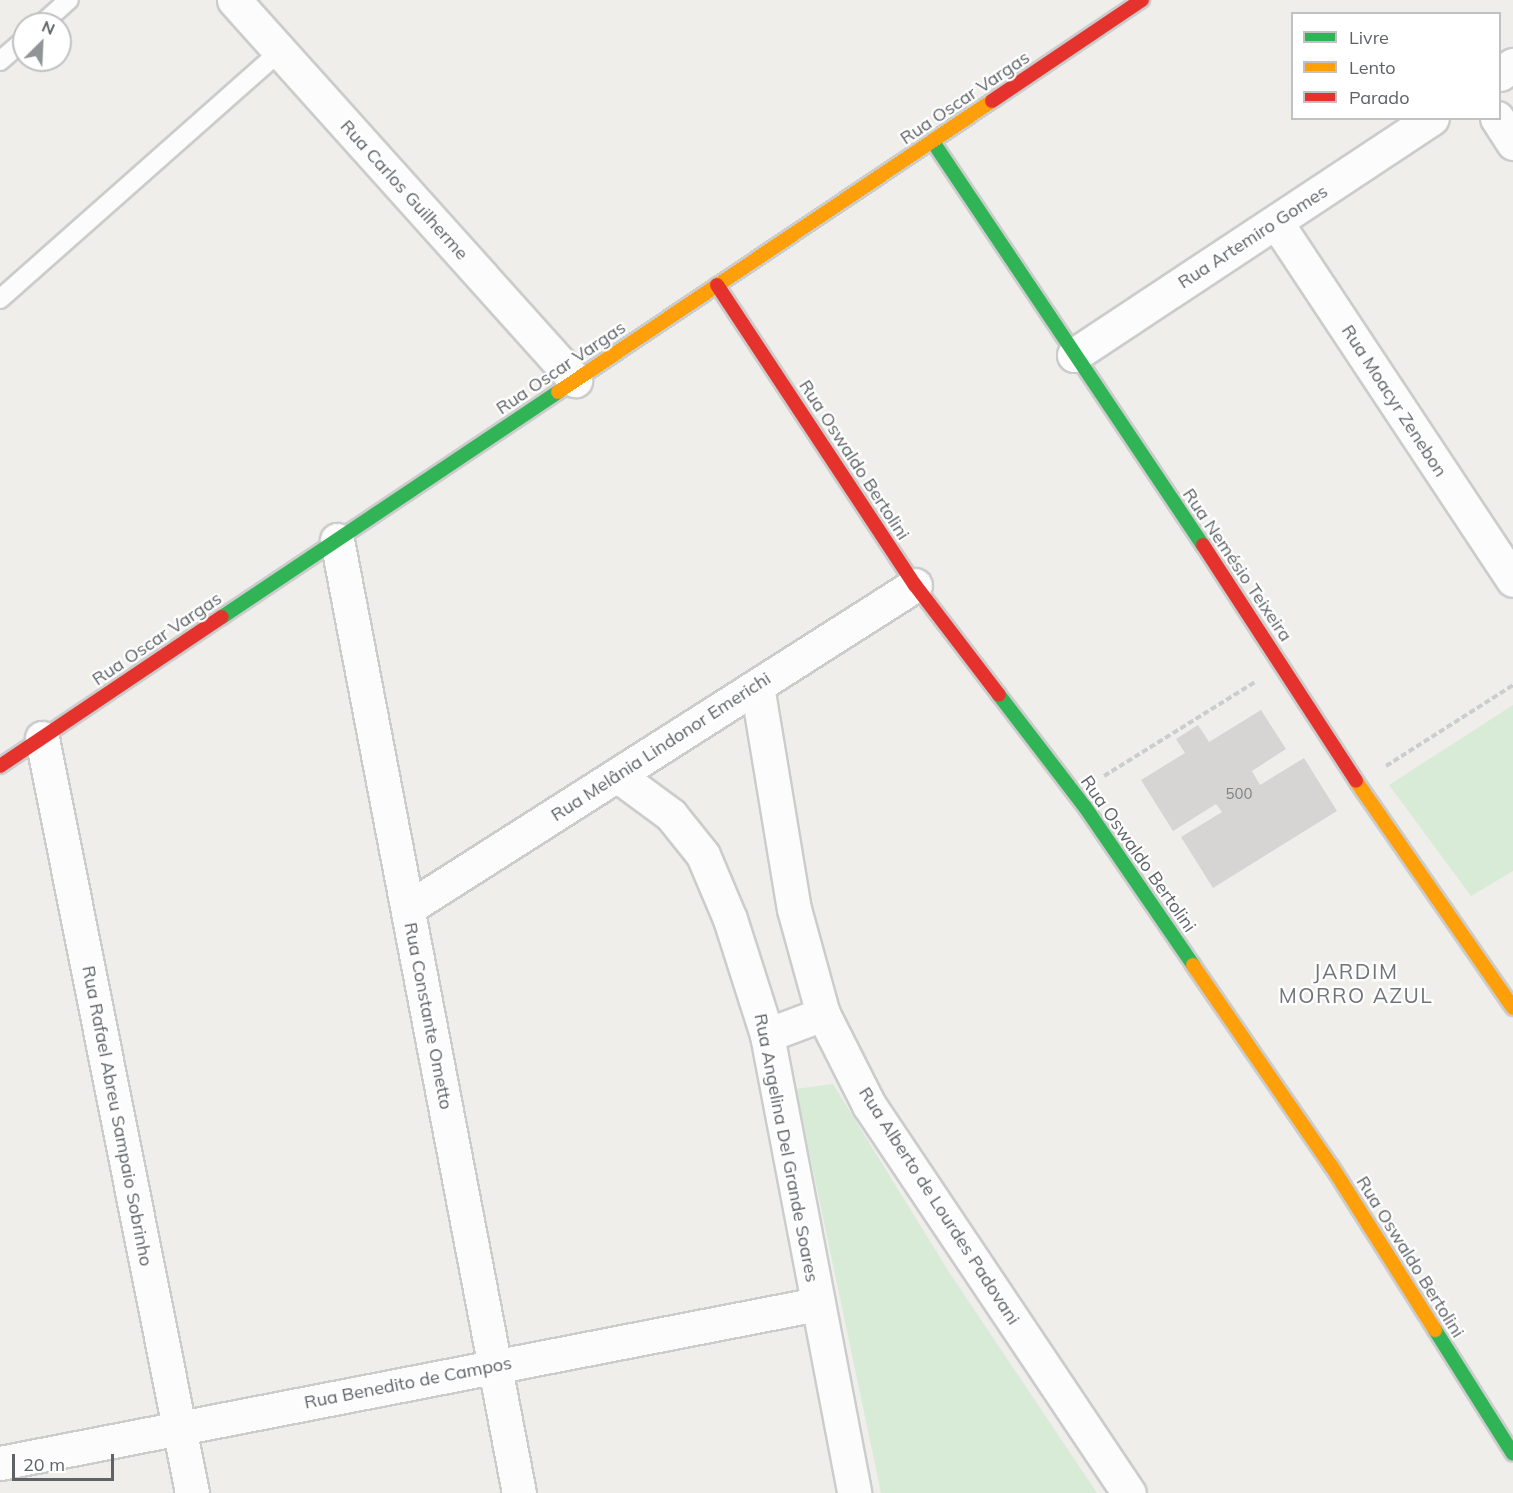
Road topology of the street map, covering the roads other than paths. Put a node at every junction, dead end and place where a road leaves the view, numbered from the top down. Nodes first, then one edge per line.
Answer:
1 (69, 0) edge
2 (234, 0) edge
3 (1142, 0) edge
4 (56, 12) edge
5 (12, 50) edge
6 (280, 51) junction
7 (0, 61) edge
8 (1429, 120) edge
9 (1498, 120) edge
10 (933, 142) junction
11 (1513, 143) edge
12 (1276, 222) junction
13 (717, 285) junction
14 (0, 299) edge
15 (1074, 355) junction
16 (575, 380) junction
17 (337, 540) junction
18 (1513, 580) edge
19 (915, 585) junction
20 (757, 686) junction
21 (42, 738) junction
22 (0, 766) edge
23 (617, 775) junction
24 (408, 908) junction
25 (1513, 1008) edge
26 (823, 1014) junction
27 (767, 1035) junction
28 (817, 1304) junction
29 (495, 1366) junction
30 (179, 1428) junction
31 (1513, 1454) edge
32 (0, 1463) edge
33 (192, 1493) edge
34 (519, 1493) edge
35 (854, 1493) edge
36 (1129, 1493) edge

1 - 4 lane
2 - 6 street, Rua Carlos Guilherme
3 - 10 street, Rua Oscar Vargas
5 - 7 lane
6 - 14 lane
6 - 16 street, Rua Carlos Guilherme
8 - 12 street, Rua Artemiro Gomes
9 - 11 street
10 - 13 street, Rua Oscar Vargas
10 - 15 street, Rua Nemésio Teixeira
12 - 15 street, Rua Artemiro Gomes
12 - 18 street, Rua Moacyr Zenebon
13 - 16 street, Rua Oscar Vargas
13 - 19 street, Rua Oswaldo Bertolini
15 - 25 street, Rua Nemésio Teixeira
16 - 17 street, Rua Oscar Vargas
17 - 21 street, Rua Oscar Vargas
17 - 24 street, Rua Constante Ometto
19 - 20 street, Rua Melânia Lindonor Emerichi
19 - 31 street, Rua Oswaldo Bertolini
20 - 23 street, Rua Melânia Lindonor Emerichi
20 - 26 street, Rua Alberto de Lourdes Padovani
21 - 22 street, Rua Oscar Vargas
21 - 30 street, Rua Rafael Abreu Sampaio Sobrinho
23 - 24 street, Rua Melânia Lindonor Emerichi
23 - 27 street, Rua Angelina Del Grande Soares
24 - 29 street, Rua Constante Ometto
26 - 27 street
26 - 36 street, Rua Alberto de Lourdes Padovani
27 - 28 street, Rua Angelina Del Grande Soares
28 - 29 street, Rua Benedito de Campos
28 - 35 street, Rua Angelina Del Grande Soares
29 - 30 street, Rua Benedito de Campos
29 - 34 street, Rua Constante Ometto
30 - 32 street, Rua Benedito de Campos
30 - 33 street, Rua Rafael Abreu Sampaio Sobrinho

